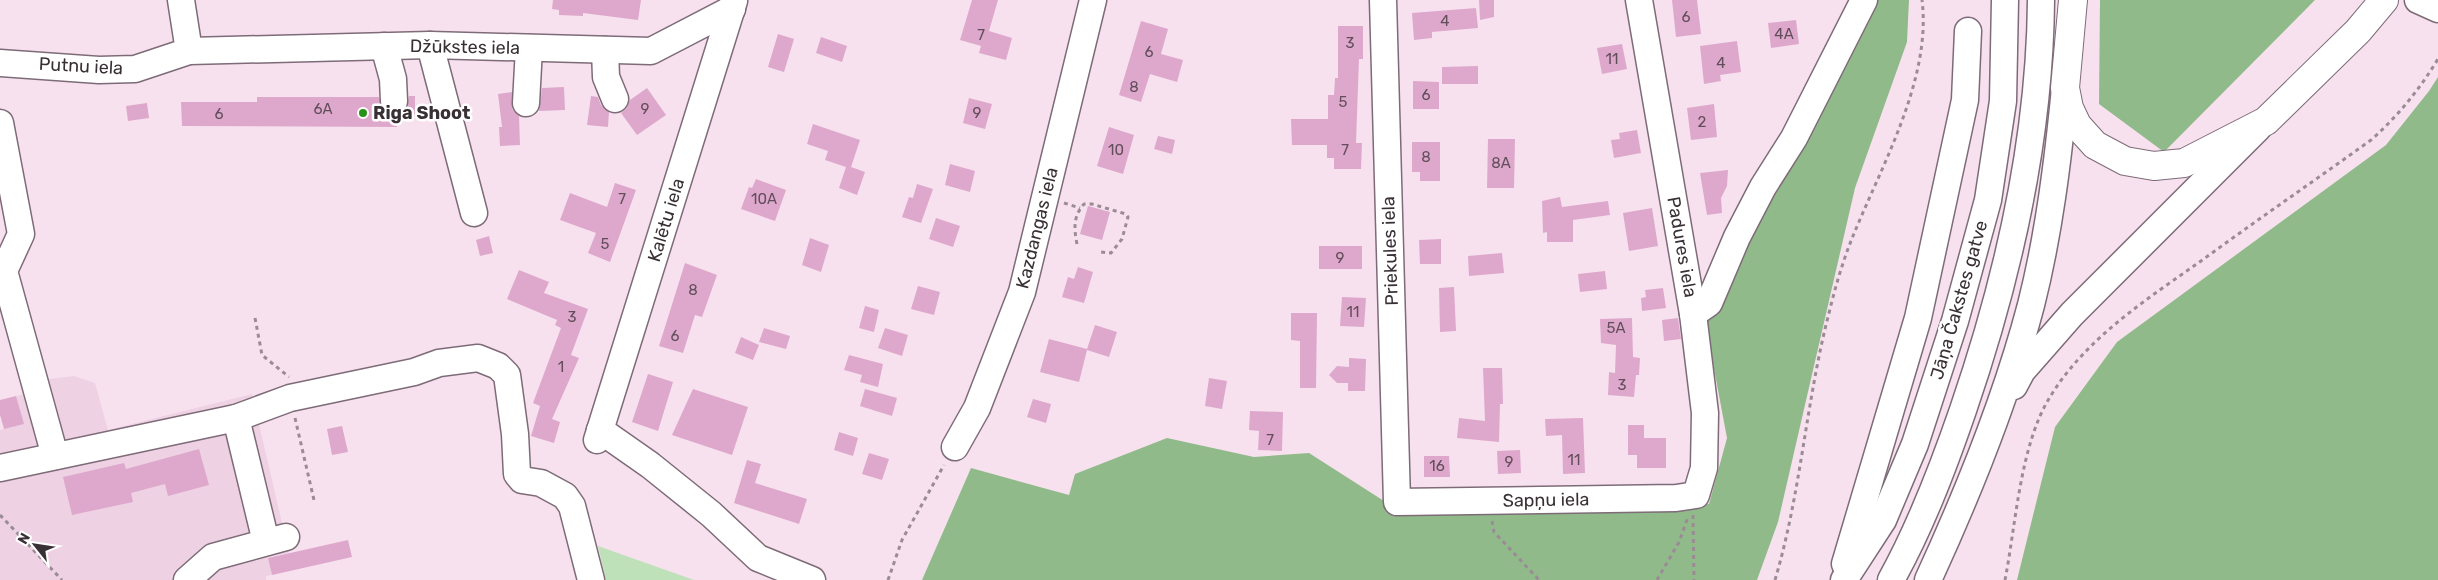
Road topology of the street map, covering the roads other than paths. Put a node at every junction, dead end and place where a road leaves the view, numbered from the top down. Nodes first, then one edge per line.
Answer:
1 (181, 0) edge
2 (1093, 0) edge
3 (1383, 0) edge
4 (1639, 0) edge
5 (1864, 0) edge
6 (2005, 0) edge
7 (2041, 0) edge
8 (2073, 0) edge
9 (2384, 0) edge
10 (2418, 0) edge
11 (733, 5) edge
12 (2438, 9) edge
13 (1968, 31) dead end
14 (430, 45) junction
15 (384, 46) junction
16 (529, 48) junction
17 (606, 50) junction
18 (189, 51) junction
19 (0, 63) edge
20 (2065, 88) junction
21 (615, 99) dead end
22 (394, 101) dead end
23 (526, 103) dead end
24 (2266, 121) junction
25 (0, 123) edge
26 (474, 213) dead end
27 (2, 272) edge
28 (1693, 314) junction
29 (236, 418) junction
30 (1992, 432) junction
31 (955, 447) road end
32 (55, 456) junction
33 (0, 468) edge
34 (1696, 495) joint
35 (1397, 502) joint
36 (187, 580) edge
37 (592, 580) edge
38 (812, 580) edge
39 (1840, 580) edge
40 (1844, 580) edge
41 (1891, 580) edge
42 (1928, 580) edge

1 - 18 street
2 - 31 street, Kazdangas iela
3 - 35 street, Priekules iela
4 - 28 street, Padures iela
5 - 28 street
6 - 40 street, Jāņa Čakstes gatve
7 - 41 street, Jāņa Čakstes gatve
8 - 20 highway
9 - 24 highway
10 - 12 street
11 - 17 street, Džūkstes iela
11 - 38 street, Kalētu iela
13 - 39 street
14 - 15 street, Džūkstes iela
14 - 16 street, Džūkstes iela
14 - 26 street
15 - 18 street, Džūkstes iela
15 - 22 street
16 - 17 street, Džūkstes iela
16 - 23 street
17 - 21 street
18 - 19 street, Putnu iela
20 - 24 highway
20 - 30 street
24 - 30 street
25 - 27 street
27 - 32 street
28 - 34 street, Padures iela
29 - 32 street
29 - 36 street
29 - 37 street
30 - 42 street
32 - 33 street
34 - 35 street, Sapņu iela

